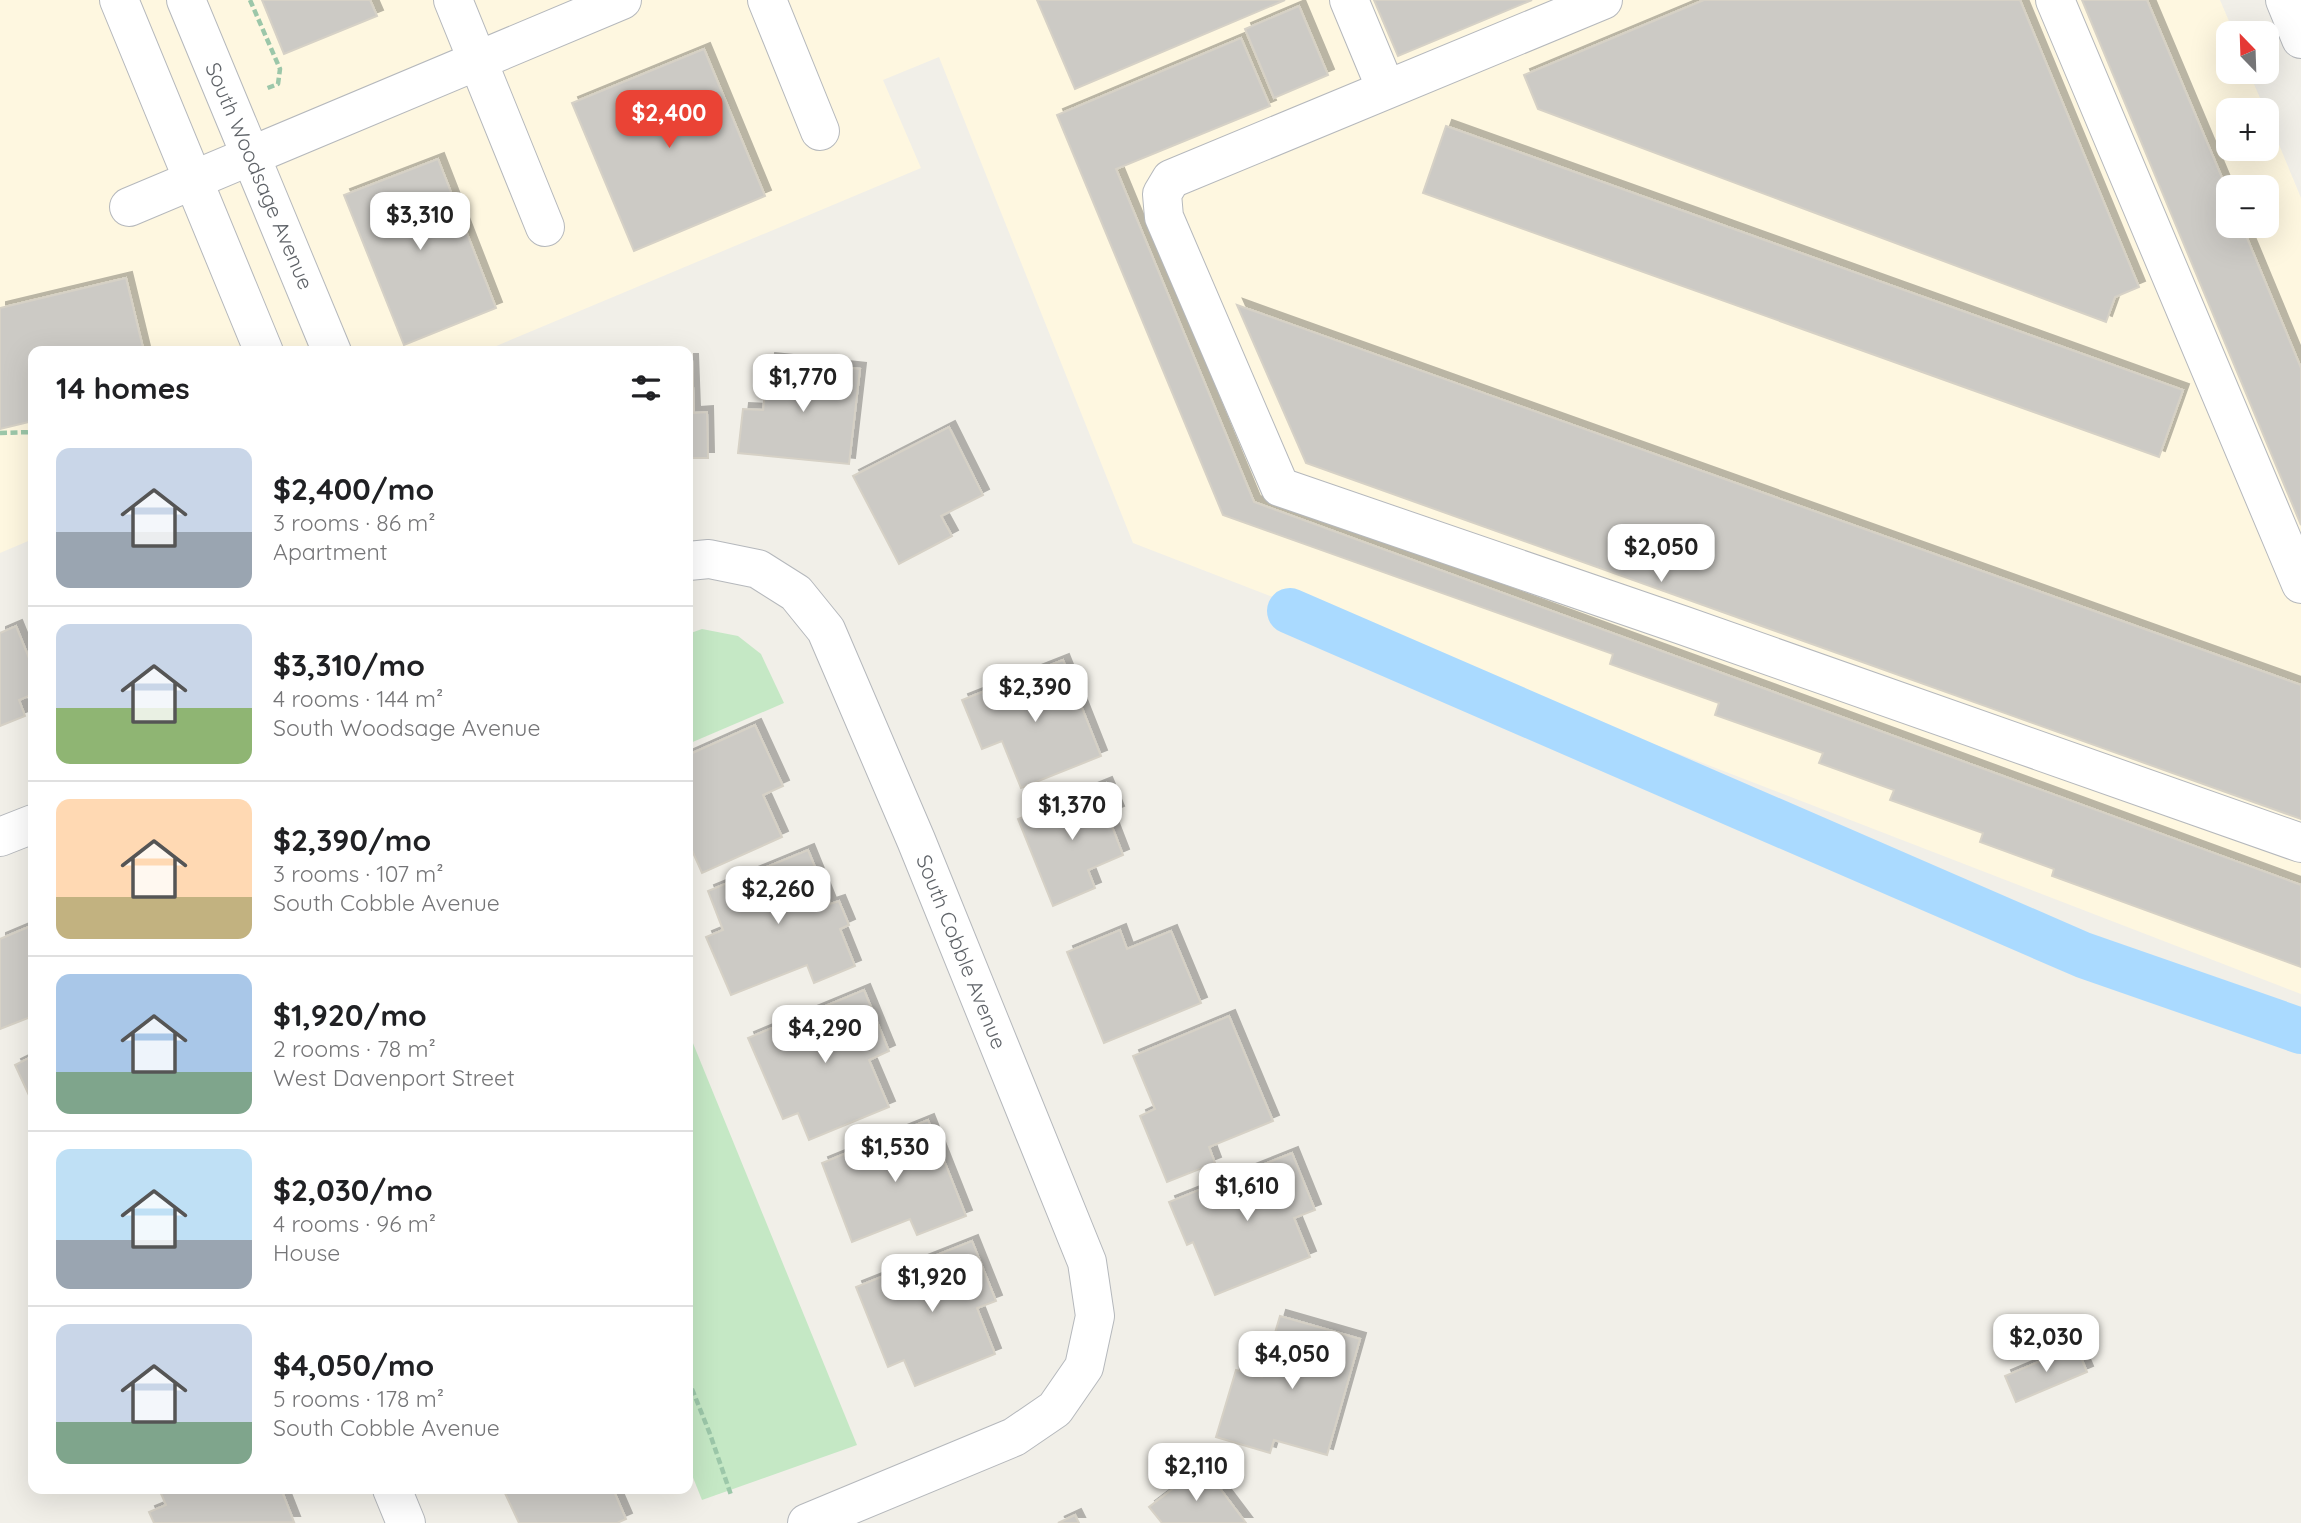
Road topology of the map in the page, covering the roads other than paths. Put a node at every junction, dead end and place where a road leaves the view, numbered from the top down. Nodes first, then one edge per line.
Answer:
1 (119, 0) edge
2 (186, 0) edge
3 (453, 0) edge
4 (622, 0) edge
5 (767, 0) edge
6 (1349, 0) edge
7 (1603, 0) edge
8 (2055, 0) edge
9 (2285, 0) edge
10 (2301, 39) edge
11 (479, 61) junction
12 (1386, 89) junction
13 (820, 131) dead end
14 (251, 156) junction
15 (194, 180) junction
16 (129, 207) dead end
17 (545, 227) dead end
18 (262, 346) edge
19 (330, 346) edge
20 (693, 561) edge
21 (2301, 584) edge
22 (28, 826) edge
23 (0, 837) edge
24 (2301, 843) edge
25 (394, 1494) edge
26 (406, 1523) edge
27 (807, 1523) edge

1 - 15 street
2 - 14 street, South Woodsage Avenue
3 - 11 street
4 - 11 street
5 - 13 street
6 - 12 street
7 - 12 street
8 - 21 street
9 - 10 street
11 - 14 street
11 - 17 street
12 - 24 street
14 - 15 street
14 - 19 street, South Woodsage Avenue
15 - 16 street
15 - 18 street
20 - 27 street, South Cobble Avenue
22 - 23 street
25 - 26 street

